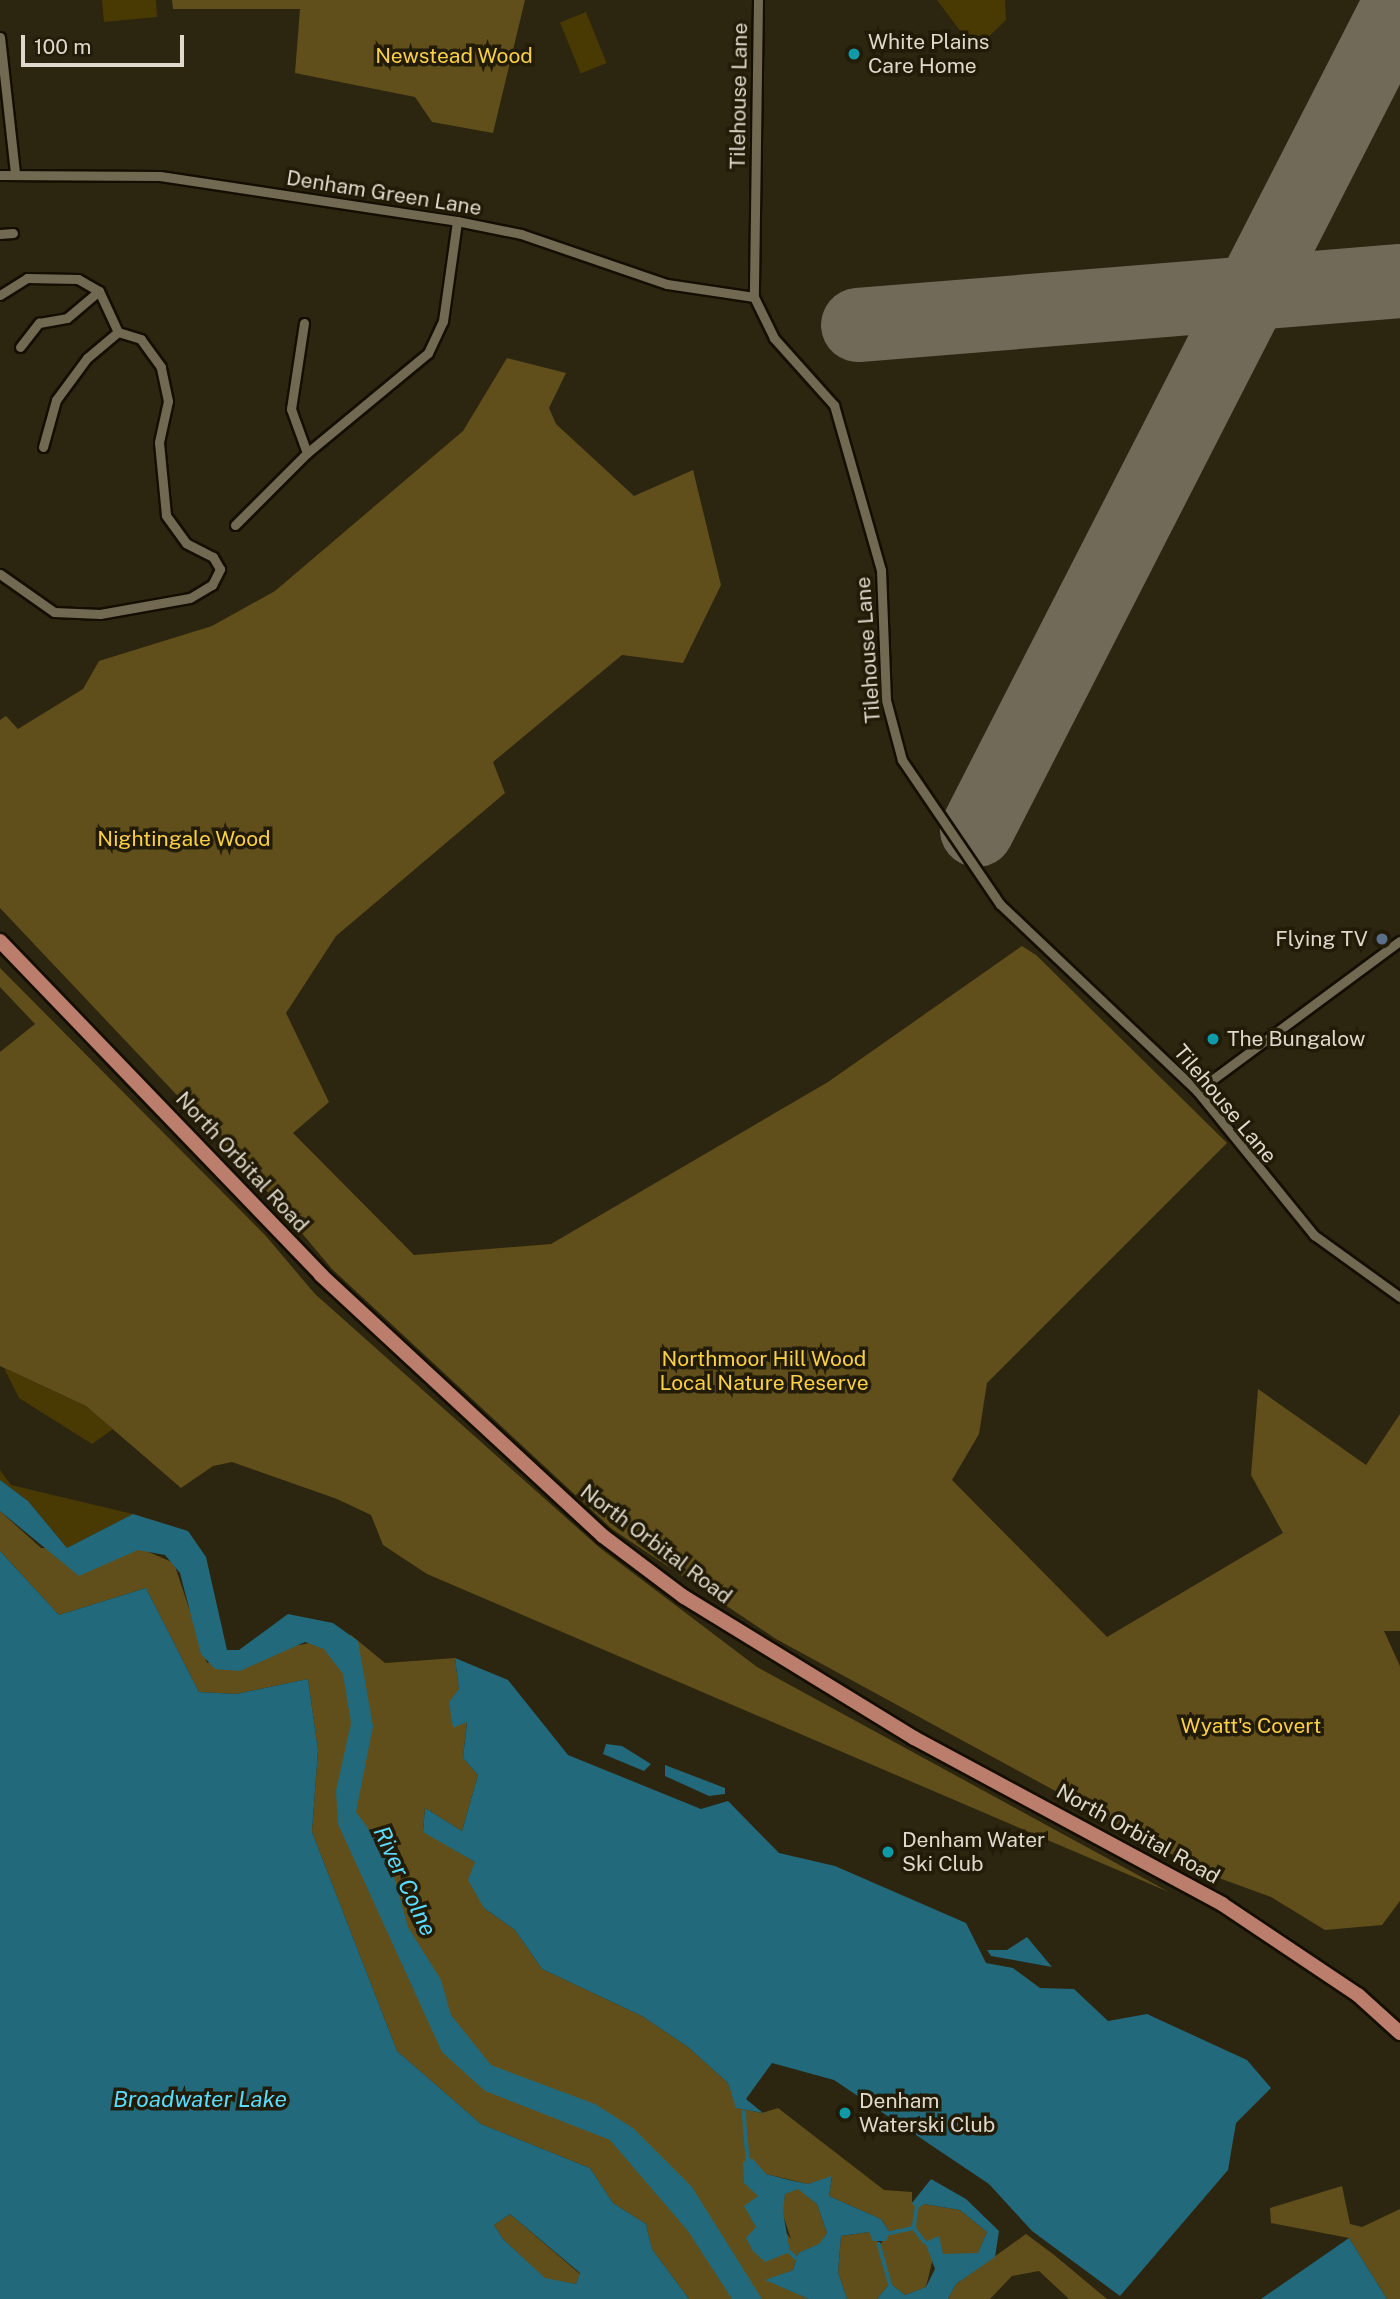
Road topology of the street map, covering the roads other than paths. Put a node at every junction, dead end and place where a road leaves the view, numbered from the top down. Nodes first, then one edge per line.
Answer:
1 (758, 0) edge
2 (0, 37) edge
3 (15, 173) junction
4 (0, 175) edge
5 (457, 221) junction
6 (13, 233) dead end
7 (0, 234) edge
8 (99, 291) junction
9 (0, 295) edge
10 (754, 297) junction
11 (304, 323) dead end
12 (118, 332) junction
13 (20, 347) dead end
14 (43, 447) dead end
15 (307, 453) junction
16 (235, 525) dead end
17 (0, 574) edge
18 (0, 941) edge
19 (1400, 941) edge
20 (1197, 1091) junction
21 (1400, 1297) edge
22 (1400, 2033) edge

1 - 10 street, Tilehouse Lane
2 - 3 street
3 - 4 street, Denham Green Lane
3 - 5 street, Denham Green Lane
5 - 10 street, Denham Green Lane
5 - 15 street
6 - 7 street
8 - 9 street
8 - 12 street
8 - 13 street
10 - 20 street, Tilehouse Lane
11 - 15 street
12 - 14 street
12 - 17 street
15 - 16 street
18 - 22 main road, North Orbital Road
19 - 20 street
20 - 21 street, Tilehouse Lane

